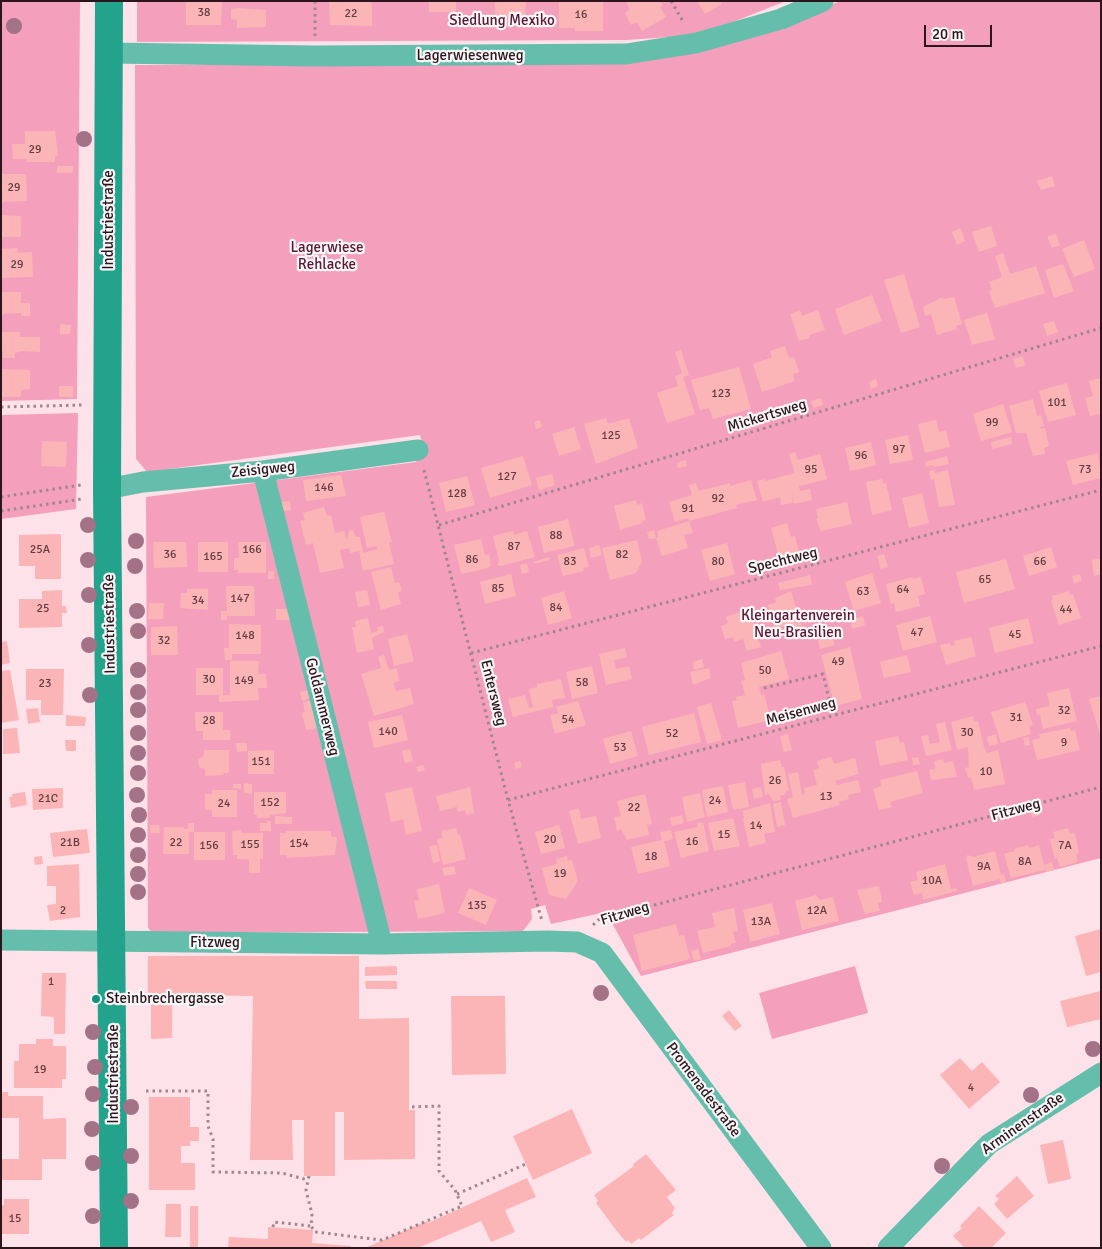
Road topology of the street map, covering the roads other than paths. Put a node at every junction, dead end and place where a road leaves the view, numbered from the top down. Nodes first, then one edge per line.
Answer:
1 (109, 1) edge
2 (823, 1) edge
3 (109, 53) junction
4 (418, 450) road end
5 (263, 471) junction
6 (94, 487) junction
7 (1, 940) edge
8 (112, 942) junction
9 (577, 942) joint
10 (382, 944) junction
11 (1101, 1073) edge
12 (114, 1248) edge
13 (821, 1248) edge
14 (888, 1248) edge

1 - 3 street, Industriestraße
2 - 3 street, Lagerwiesenweg
3 - 6 street, Industriestraße
4 - 5 street, Zeisigweg
5 - 6 street, Zeisigweg
5 - 10 street, Goldammerweg
6 - 8 street, Industriestraße
7 - 8 street
8 - 10 street, Fitzweg
8 - 12 street, Industriestraße
9 - 10 street, Fitzweg
9 - 13 street, Promenadestraße
11 - 14 street, Arminenstraße

